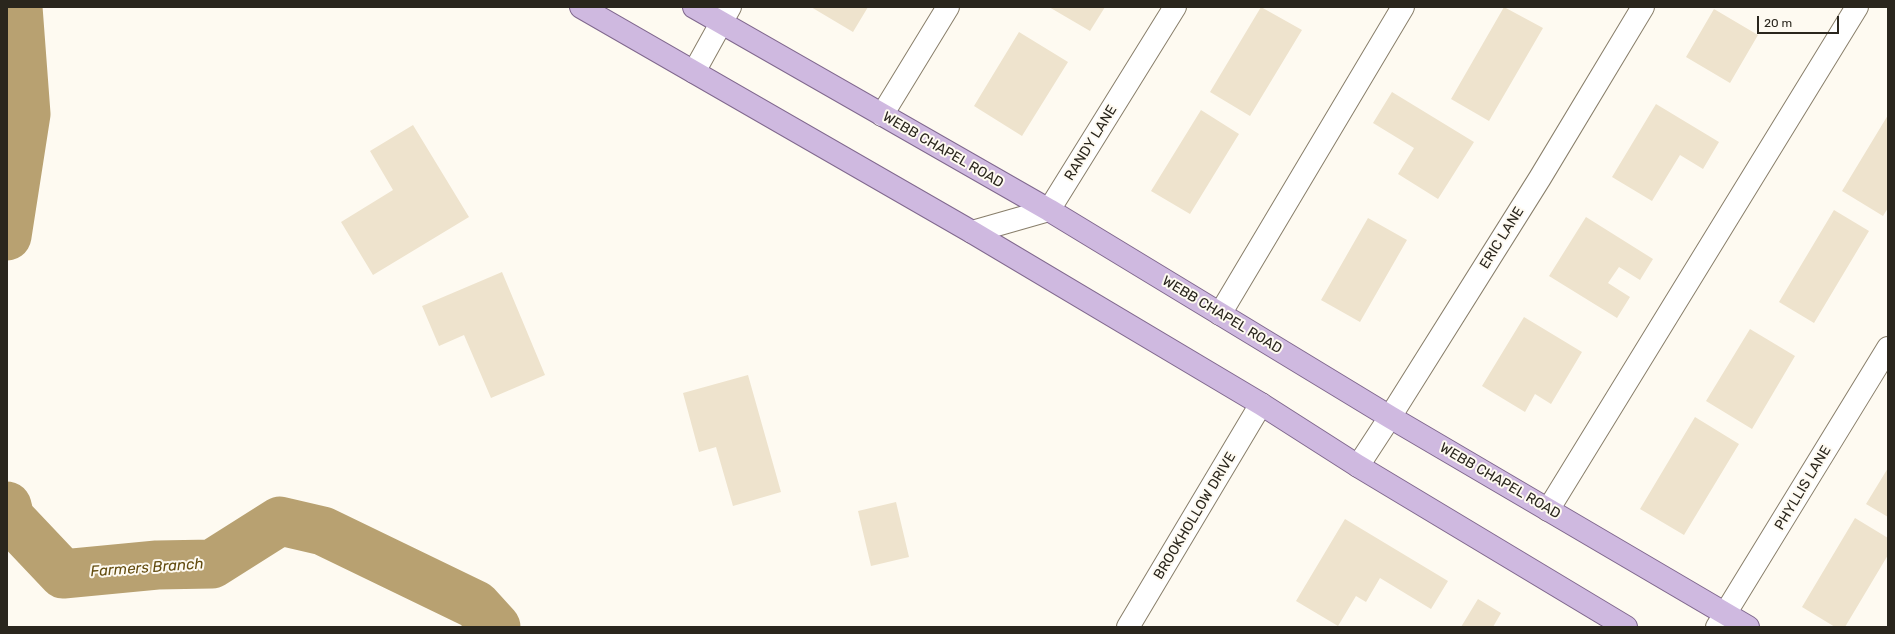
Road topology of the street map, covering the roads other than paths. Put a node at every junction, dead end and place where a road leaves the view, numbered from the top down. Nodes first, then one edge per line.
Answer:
1 (581, 7) edge
2 (694, 7) edge
3 (948, 7) edge
4 (1175, 7) edge
5 (1404, 7) edge
6 (1643, 7) edge
7 (1857, 7) edge
8 (725, 15) edge
9 (694, 72) junction
10 (882, 115) junction
11 (1049, 210) junction
12 (972, 232) junction
13 (1220, 314) junction
14 (1888, 348) edge
15 (1261, 404) junction
16 (1390, 418) junction
17 (1358, 466) junction
18 (1548, 510) junction
19 (1722, 620) edge
20 (1128, 627) edge
21 (1626, 627) edge
22 (1748, 627) edge

1 - 9 main road
2 - 8 main road, WEBB CHAPEL ROAD
3 - 10 street
4 - 11 street, RANDY LANE
5 - 13 street
6 - 16 street, ERIC LANE
7 - 18 street
8 - 9 street
8 - 10 main road, WEBB CHAPEL ROAD
9 - 12 main road
10 - 11 main road, WEBB CHAPEL ROAD
11 - 12 street
11 - 13 main road, WEBB CHAPEL ROAD
12 - 15 main road
13 - 16 main road, WEBB CHAPEL ROAD
14 - 19 street, PHYLLIS LANE
15 - 17 main road
15 - 20 street, BROOKHOLLOW DRIVE
16 - 17 street, ERIC LANE
16 - 18 main road, WEBB CHAPEL ROAD
17 - 21 main road
18 - 19 main road, WEBB CHAPEL ROAD
19 - 22 main road, WEBB CHAPEL ROAD

